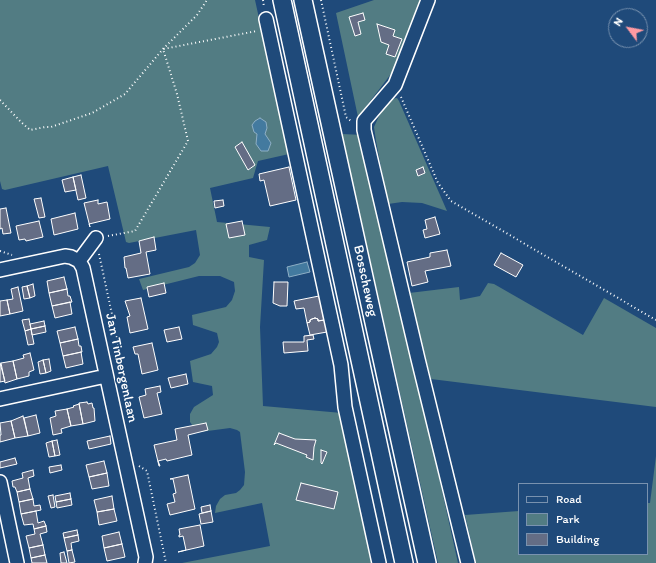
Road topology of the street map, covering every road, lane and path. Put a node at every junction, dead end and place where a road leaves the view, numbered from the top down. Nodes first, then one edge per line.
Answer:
1 (207, 0) edge
2 (282, 0) edge
3 (303, 0) edge
4 (321, 0) edge
5 (428, 0) edge
6 (267, 24) joint
7 (163, 49) junction
8 (395, 85) junction
9 (0, 100) edge
10 (364, 130) junction
11 (135, 231) dead end
12 (96, 238) joint
13 (79, 261) junction
14 (0, 270) edge
15 (656, 320) edge
16 (112, 356) dead end
17 (106, 376) junction
18 (0, 399) edge
19 (135, 464) dead end
20 (0, 482) edge
21 (17, 563) edge
22 (145, 563) edge
23 (166, 563) edge
24 (379, 563) edge
25 (404, 563) edge
26 (427, 563) edge
27 (468, 563) edge

1 - 7 path
2 - 25 main road, Bosscheweg
3 - 26 main road, Bosscheweg
4 - 10 path
5 - 8 street
6 - 7 path
6 - 24 street
7 - 9 path
7 - 11 path
8 - 10 street
8 - 15 path
10 - 27 street
12 - 13 street
12 - 16 path
13 - 14 street
13 - 17 street, Jan Tinbergenlaan
17 - 18 street
17 - 22 street, Jan Tinbergenlaan
19 - 23 path
20 - 21 street

